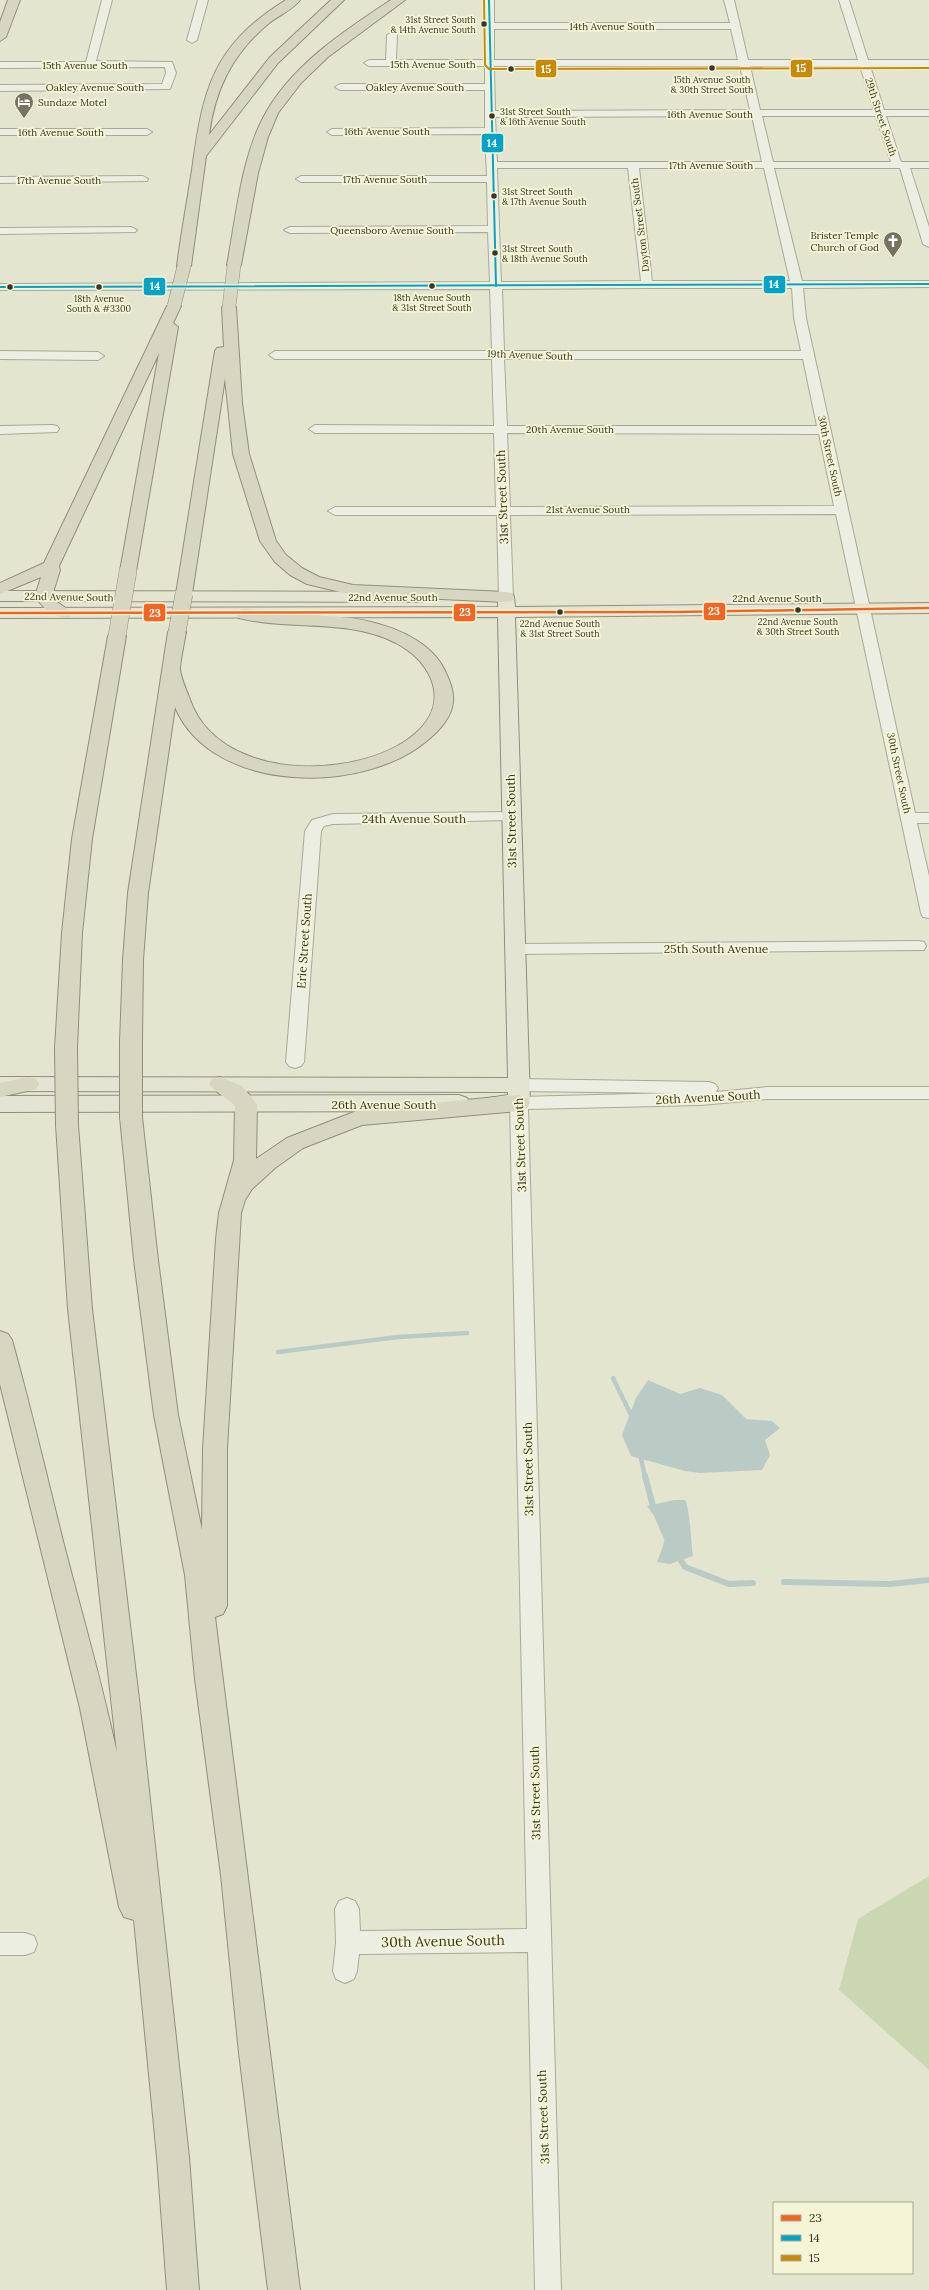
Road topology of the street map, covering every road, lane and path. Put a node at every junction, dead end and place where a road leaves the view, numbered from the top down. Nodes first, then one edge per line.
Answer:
1 (14, 0) edge
2 (108, 0) edge
3 (202, 0) edge
4 (294, 0) edge
5 (338, 0) edge
6 (378, 0) edge
7 (399, 0) edge
8 (489, 0) edge
9 (729, 0) edge
10 (844, 0) edge
11 (4, 17) edge
12 (489, 26) junction
13 (735, 26) junction
14 (392, 35) dead end
15 (344, 36) junction
16 (0, 38) edge
17 (192, 40) dead end
18 (369, 63) dead end
19 (391, 63) junction
20 (744, 63) junction
21 (864, 63) junction
22 (929, 63) edge
23 (490, 64) junction
24 (0, 65) edge
25 (90, 65) junction
26 (166, 87) joint
27 (340, 87) dead end
28 (490, 87) junction
29 (0, 88) edge
30 (880, 113) junction
31 (929, 113) edge
32 (490, 114) junction
33 (756, 114) junction
34 (491, 131) junction
35 (0, 132) edge
36 (147, 132) dead end
37 (332, 132) dead end
38 (200, 156) junction
39 (492, 165) junction
40 (633, 165) junction
41 (768, 165) junction
42 (900, 165) junction
43 (929, 165) edge
44 (301, 179) dead end
45 (492, 179) junction
46 (0, 180) edge
47 (143, 180) dead end
48 (494, 229) junction
49 (131, 230) dead end
50 (290, 230) dead end
51 (0, 231) edge
52 (929, 244) edge
53 (929, 284) edge
54 (647, 285) junction
55 (797, 285) junction
56 (496, 286) junction
57 (0, 287) edge
58 (174, 306) junction
59 (229, 306) junction
60 (498, 354) junction
61 (0, 355) edge
62 (275, 355) dead end
63 (808, 355) junction
64 (98, 356) dead end
65 (315, 429) dead end
66 (500, 429) junction
67 (0, 430) edge
68 (53, 430) dead end
69 (824, 430) junction
70 (502, 509) junction
71 (841, 510) junction
72 (335, 511) dead end
73 (51, 566) junction
74 (0, 589) edge
75 (0, 596) edge
76 (43, 596) junction
77 (929, 601) edge
78 (507, 604) junction
79 (862, 604) junction
80 (929, 608) edge
81 (0, 613) edge
82 (64, 613) junction
83 (245, 614) junction
84 (172, 671) junction
85 (510, 817) junction
86 (908, 818) junction
87 (929, 818) edge
88 (318, 823) joint
89 (929, 913) edge
90 (918, 946) dead end
91 (514, 949) junction
92 (295, 1062) dead end
93 (0, 1084) edge
94 (28, 1084) junction
95 (220, 1084) junction
96 (0, 1090) edge
97 (929, 1093) edge
98 (519, 1094) junction
99 (0, 1104) edge
100 (246, 1104) junction
101 (230, 1213) junction
102 (0, 1340) edge
103 (208, 1679) junction
104 (347, 1909) dead end
105 (538, 1940) junction
106 (348, 1942) junction
107 (0, 1944) edge
108 (25, 1944) dead end
109 (344, 1971) dead end
110 (161, 2036) junction
111 (183, 2290) edge
112 (284, 2290) edge
113 (548, 2290) edge

1 - 11 highway
2 - 25 street
3 - 17 street
4 - 38 highway
5 - 38 highway
6 - 15 highway
7 - 15 highway
8 - 12 street, 31st Street South
9 - 13 street, 30th Street South
10 - 21 street, 29th Street South
11 - 16 highway
12 - 13 street, 14th Avenue South
12 - 23 street, 31st Street South
13 - 20 street, 30th Street South
14 - 19 street
15 - 59 highway, bridge
18 - 19 street, 15th Avenue South
19 - 23 street, 15th Avenue South
20 - 21 street, 15th Avenue South
20 - 23 street, 15th Avenue South
20 - 33 street, 30th Street South
21 - 22 street, 15th Avenue South
21 - 30 street, 29th Street South
23 - 28 street, 31st Street South
24 - 25 street, 15th Avenue South
25 - 26 street, 15th Avenue South
26 - 29 street, Oakley Avenue South
27 - 28 street, Oakley Avenue South
28 - 32 street, 31st Street South
30 - 31 street, 16th Avenue South
30 - 33 street, 16th Avenue South
30 - 42 street, 29th Street South
32 - 33 street, 16th Avenue South
32 - 34 street, 31st Street South
33 - 41 street, 30th Street South
34 - 37 street, 16th Avenue South
34 - 39 street, 31st Street South
35 - 36 street, 16th Avenue South
38 - 58 highway, bridge
39 - 40 street, 17th Avenue South
39 - 45 street, 31st Street South
40 - 41 street, 17th Avenue South
40 - 54 street, Dayton Street South
41 - 42 street, 17th Avenue South
41 - 55 street, 30th Street South
42 - 43 street, 17th Avenue South
42 - 52 street, 29th Street South
44 - 45 street, 17th Avenue South
45 - 48 street, 31st Street South
46 - 47 street, 17th Avenue South
48 - 50 street, Queensboro Avenue South
48 - 56 street, 31st Street South
49 - 51 street
53 - 55 street
54 - 55 street
54 - 56 street
55 - 63 street, 30th Street South
56 - 57 street
56 - 60 street, 31st Street South
58 - 73 highway
58 - 110 highway, bridge
59 - 78 highway
59 - 84 highway, bridge
60 - 62 street, 19th Avenue South
60 - 63 street, 19th Avenue South
60 - 66 street, 31st Street South
61 - 64 street
63 - 69 street, 30th Street South
65 - 66 street, 20th Avenue South
66 - 69 street, 20th Avenue South
66 - 70 street, 31st Street South
67 - 68 street
69 - 71 street, 30th Street South
70 - 71 street, 21st Avenue South
70 - 72 street, 21st Avenue South
70 - 78 street, 31st Street South
71 - 79 street, 30th Street South
73 - 74 highway
73 - 76 highway
75 - 76 main road, 22nd Avenue South
76 - 78 main road, 22nd Avenue South
76 - 82 highway
77 - 79 main road, 22nd Avenue South
78 - 79 main road, 22nd Avenue South
78 - 83 main road, 22nd Avenue South
78 - 85 main road, 31st Street South
79 - 80 main road, 22nd Avenue South
79 - 86 street, 30th Street South
81 - 82 main road, 22nd Avenue South
82 - 83 main road, 22nd Avenue South
83 - 84 highway
84 - 103 highway, bridge
85 - 88 street, 24th Avenue South
85 - 91 main road, 31st Street South
86 - 87 street
86 - 89 street, 30th Street South
88 - 92 street, Erie Street South
90 - 91 street, 25th South Avenue
91 - 98 main road, 31st Street South
93 - 94 main road, 26th Avenue South
94 - 95 main road, 26th Avenue South
94 - 96 highway
95 - 98 main road, 26th Avenue South
95 - 100 highway
97 - 98 street, 26th Avenue South
98 - 100 main road, 26th Avenue South
98 - 101 highway
98 - 105 street, 31st Street South
99 - 100 main road, 26th Avenue South
100 - 101 highway
101 - 103 highway
102 - 110 highway
103 - 112 highway
104 - 106 street
105 - 106 street, 30th Avenue South
105 - 113 street, 31st Street South
106 - 109 street
107 - 108 street
110 - 111 highway

